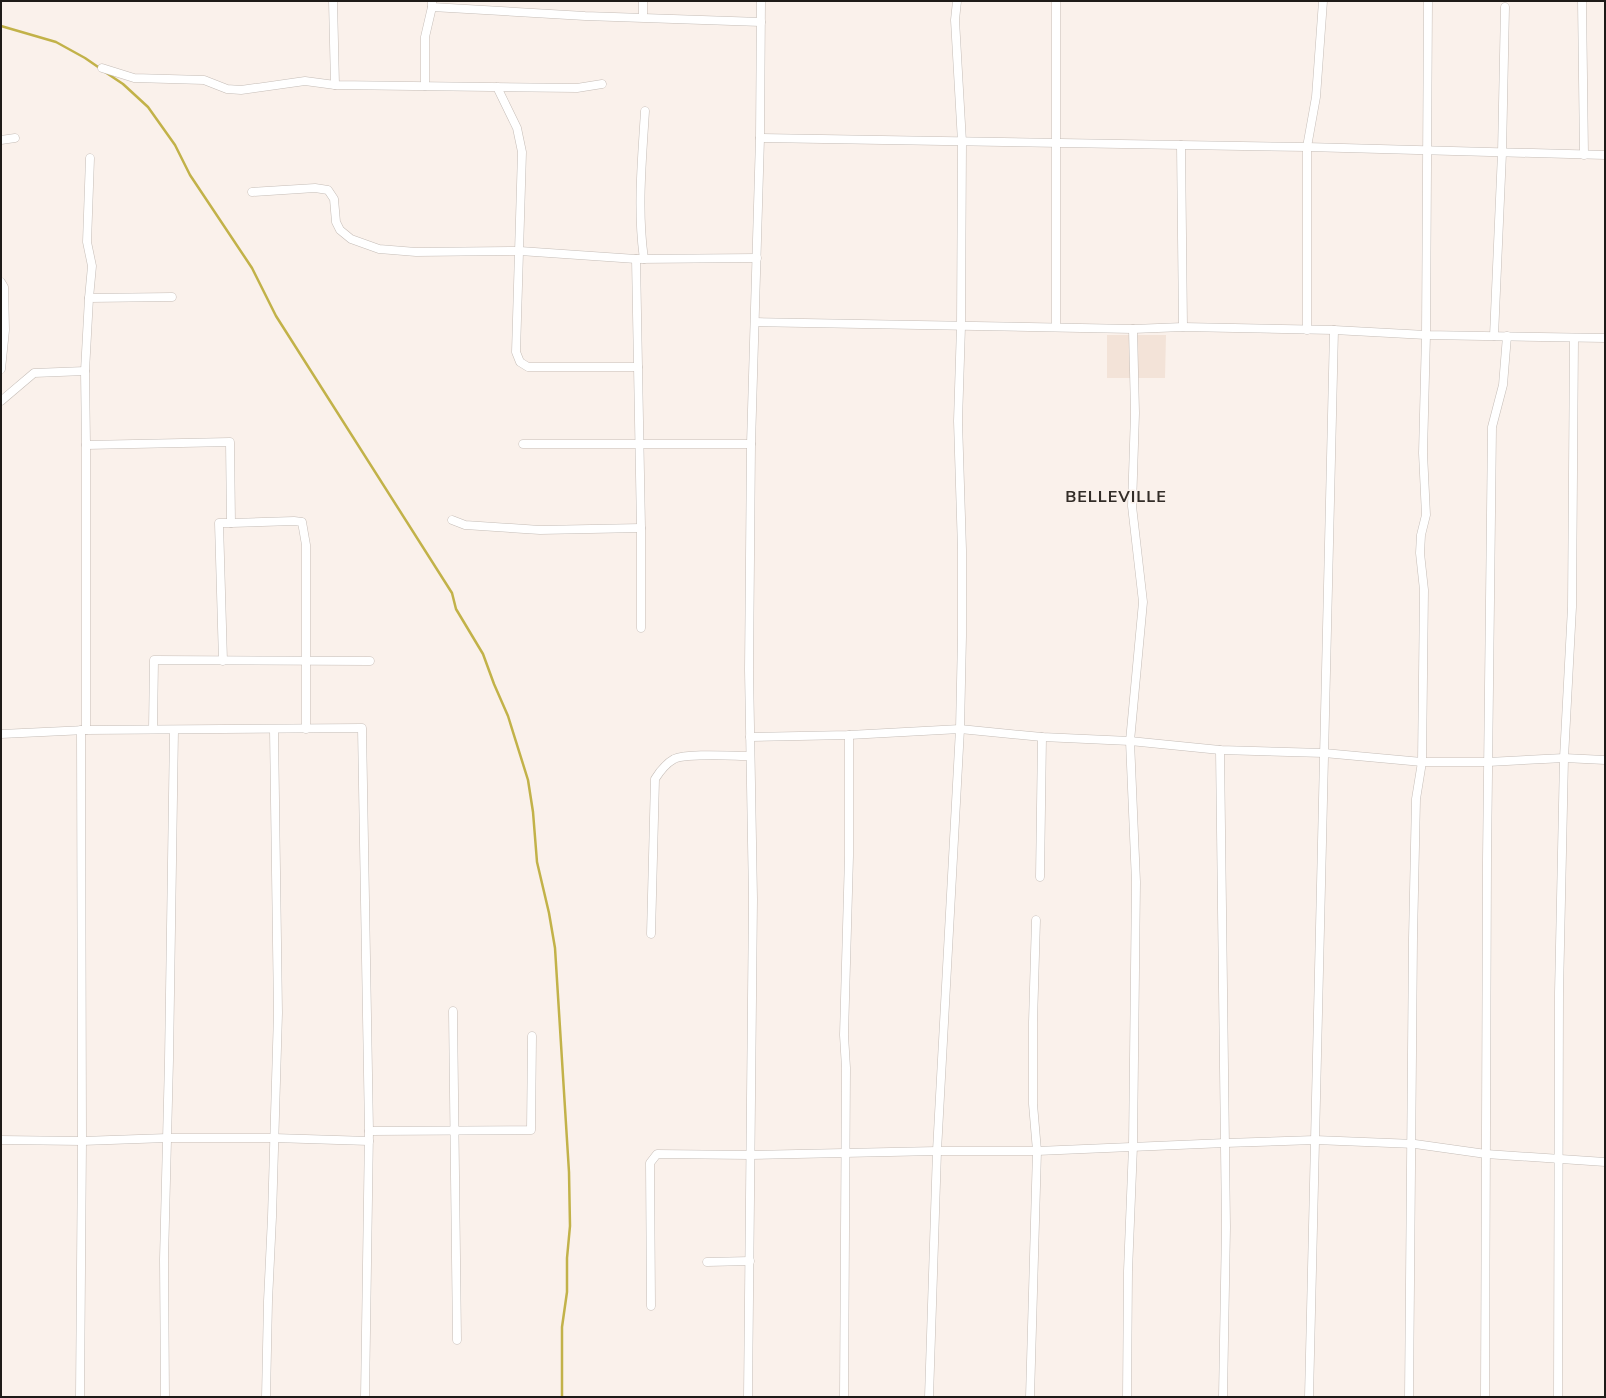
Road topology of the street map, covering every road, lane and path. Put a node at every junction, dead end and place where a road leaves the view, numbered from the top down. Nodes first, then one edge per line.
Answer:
1 (333, 1) edge
2 (643, 1) edge
3 (761, 1) edge
4 (956, 1) edge
5 (1056, 1) edge
6 (1323, 1) edge
7 (1428, 1) edge
8 (1582, 1) edge
9 (432, 4) edge
10 (1505, 7) dead end
11 (643, 17) junction
12 (761, 22) junction
13 (102, 68) dead end
14 (602, 84) dead end
15 (335, 85) junction
16 (425, 86) junction
17 (497, 87) junction
18 (645, 111) dead end
19 (15, 138) dead end
20 (760, 138) junction
21 (1, 140) edge
22 (962, 142) junction
23 (1055, 143) junction
24 (1181, 145) junction
25 (1307, 147) junction
26 (1428, 150) junction
27 (1502, 153) junction
28 (1584, 155) junction
29 (1605, 155) edge
30 (90, 158) dead end
31 (252, 192) dead end
32 (520, 251) junction
33 (757, 258) junction
34 (640, 259) junction
35 (1, 282) edge
36 (172, 297) dead end
37 (89, 298) junction
38 (755, 322) junction
39 (961, 326) junction
40 (1056, 327) junction
41 (1183, 327) junction
42 (1133, 329) junction
43 (1307, 330) junction
44 (1334, 330) junction
45 (1426, 335) junction
46 (1494, 336) junction
47 (1507, 336) junction
48 (1574, 338) junction
49 (1605, 338) edge
50 (638, 367) junction
51 (1, 368) edge
52 (85, 371) junction
53 (2, 398) edge
54 (522, 444) dead end
55 (640, 444) junction
56 (751, 444) junction
57 (86, 445) junction
58 (452, 520) dead end
59 (232, 522) junction
60 (641, 528) junction
61 (641, 628) dead end
62 (223, 661) junction
63 (306, 661) junction
64 (370, 661) dead end
65 (154, 729) junction
66 (306, 729) junction
67 (960, 729) junction
68 (83, 730) junction
69 (174, 730) junction
70 (274, 730) junction
71 (1, 734) edge
72 (849, 735) junction
73 (1042, 736) junction
74 (750, 737) junction
75 (1130, 741) junction
76 (1220, 750) junction
77 (1324, 753) junction
78 (750, 756) junction
79 (1564, 758) junction
80 (1605, 760) edge
81 (1422, 762) junction
82 (1488, 762) junction
83 (1040, 877) dead end
84 (1036, 920) dead end
85 (651, 934) dead end
86 (453, 1011) dead end
87 (532, 1036) dead end
88 (370, 1131) junction
89 (454, 1132) junction
90 (167, 1138) junction
91 (274, 1138) junction
92 (1, 1140) edge
93 (1315, 1140) junction
94 (82, 1141) junction
95 (369, 1141) junction
96 (1225, 1143) junction
97 (1412, 1144) junction
98 (1133, 1146) junction
99 (937, 1150) junction
100 (1037, 1151) junction
101 (845, 1153) junction
102 (1486, 1154) junction
103 (750, 1155) junction
104 (1558, 1160) junction
105 (1605, 1162) edge
106 (750, 1261) junction
107 (707, 1262) dead end
108 (651, 1306) dead end
109 (457, 1340) dead end
110 (80, 1397) edge
111 (165, 1397) edge
112 (266, 1397) edge
113 (365, 1397) edge
114 (748, 1397) edge
115 (844, 1397) edge
116 (929, 1397) edge
117 (1030, 1397) edge
118 (1127, 1397) edge
119 (1223, 1397) edge
120 (1309, 1397) edge
121 (1409, 1397) edge
122 (1485, 1397) edge
123 (1558, 1397) edge

1 - 15 street
2 - 11 street
3 - 12 street
4 - 22 street
5 - 23 street
6 - 25 street
7 - 26 street
8 - 28 street
9 - 11 street
9 - 16 street
10 - 27 street
11 - 12 street
12 - 20 street
13 - 15 street
14 - 17 street
15 - 16 street
16 - 17 street
17 - 32 street
18 - 34 street
19 - 21 street
20 - 22 street
20 - 33 street
22 - 23 street
22 - 39 street
23 - 24 street
23 - 40 street
24 - 25 street
24 - 41 street
25 - 26 street
25 - 43 street
26 - 27 street
26 - 45 street
27 - 28 street
27 - 46 street
28 - 29 street
30 - 37 street
31 - 32 street
32 - 34 street
32 - 50 street
33 - 34 street
33 - 38 street
34 - 50 street
35 - 51 street
36 - 37 street
37 - 52 street
38 - 39 street
38 - 56 street
39 - 40 street
39 - 67 street
40 - 42 street
41 - 42 street
41 - 43 street
42 - 75 street
43 - 44 street
44 - 45 street
44 - 77 street
45 - 46 street
45 - 81 street
46 - 47 street
47 - 48 street
47 - 82 street
48 - 49 street
48 - 79 street
50 - 55 street
52 - 53 street
52 - 57 street
54 - 55 street
55 - 56 street
55 - 60 street
56 - 74 street
57 - 59 street
57 - 68 street
58 - 60 street
59 - 62 street
59 - 63 street
60 - 61 street
62 - 63 street
62 - 65 street
63 - 64 street
63 - 66 street
65 - 68 street
65 - 69 street
66 - 70 street
66 - 88 street
67 - 72 street
67 - 73 street
67 - 99 street
68 - 71 street
68 - 94 street
69 - 70 street
69 - 90 street
70 - 91 street
72 - 74 street
72 - 101 street
73 - 75 street
73 - 83 street
74 - 78 street
75 - 76 street
75 - 98 street
76 - 77 street
76 - 96 street
77 - 81 street
77 - 93 street
78 - 85 street
78 - 103 street
79 - 80 street
79 - 82 street
79 - 104 street
81 - 82 street
81 - 97 street
82 - 102 street
84 - 100 street
86 - 89 street
87 - 89 street
88 - 89 street
88 - 95 street
89 - 109 street
90 - 91 street
90 - 94 street
90 - 111 street
91 - 95 street
91 - 112 street
92 - 94 street
93 - 96 street
93 - 97 street
93 - 120 street
94 - 110 street
95 - 113 street
96 - 98 street
96 - 119 street
97 - 102 street
97 - 121 street
98 - 100 street
98 - 118 street
99 - 100 street
99 - 101 street
99 - 116 street
100 - 117 street
101 - 103 street
101 - 115 street
102 - 104 street
102 - 122 street
103 - 106 street
103 - 108 street
104 - 105 street
104 - 123 street
106 - 107 street
106 - 114 street

